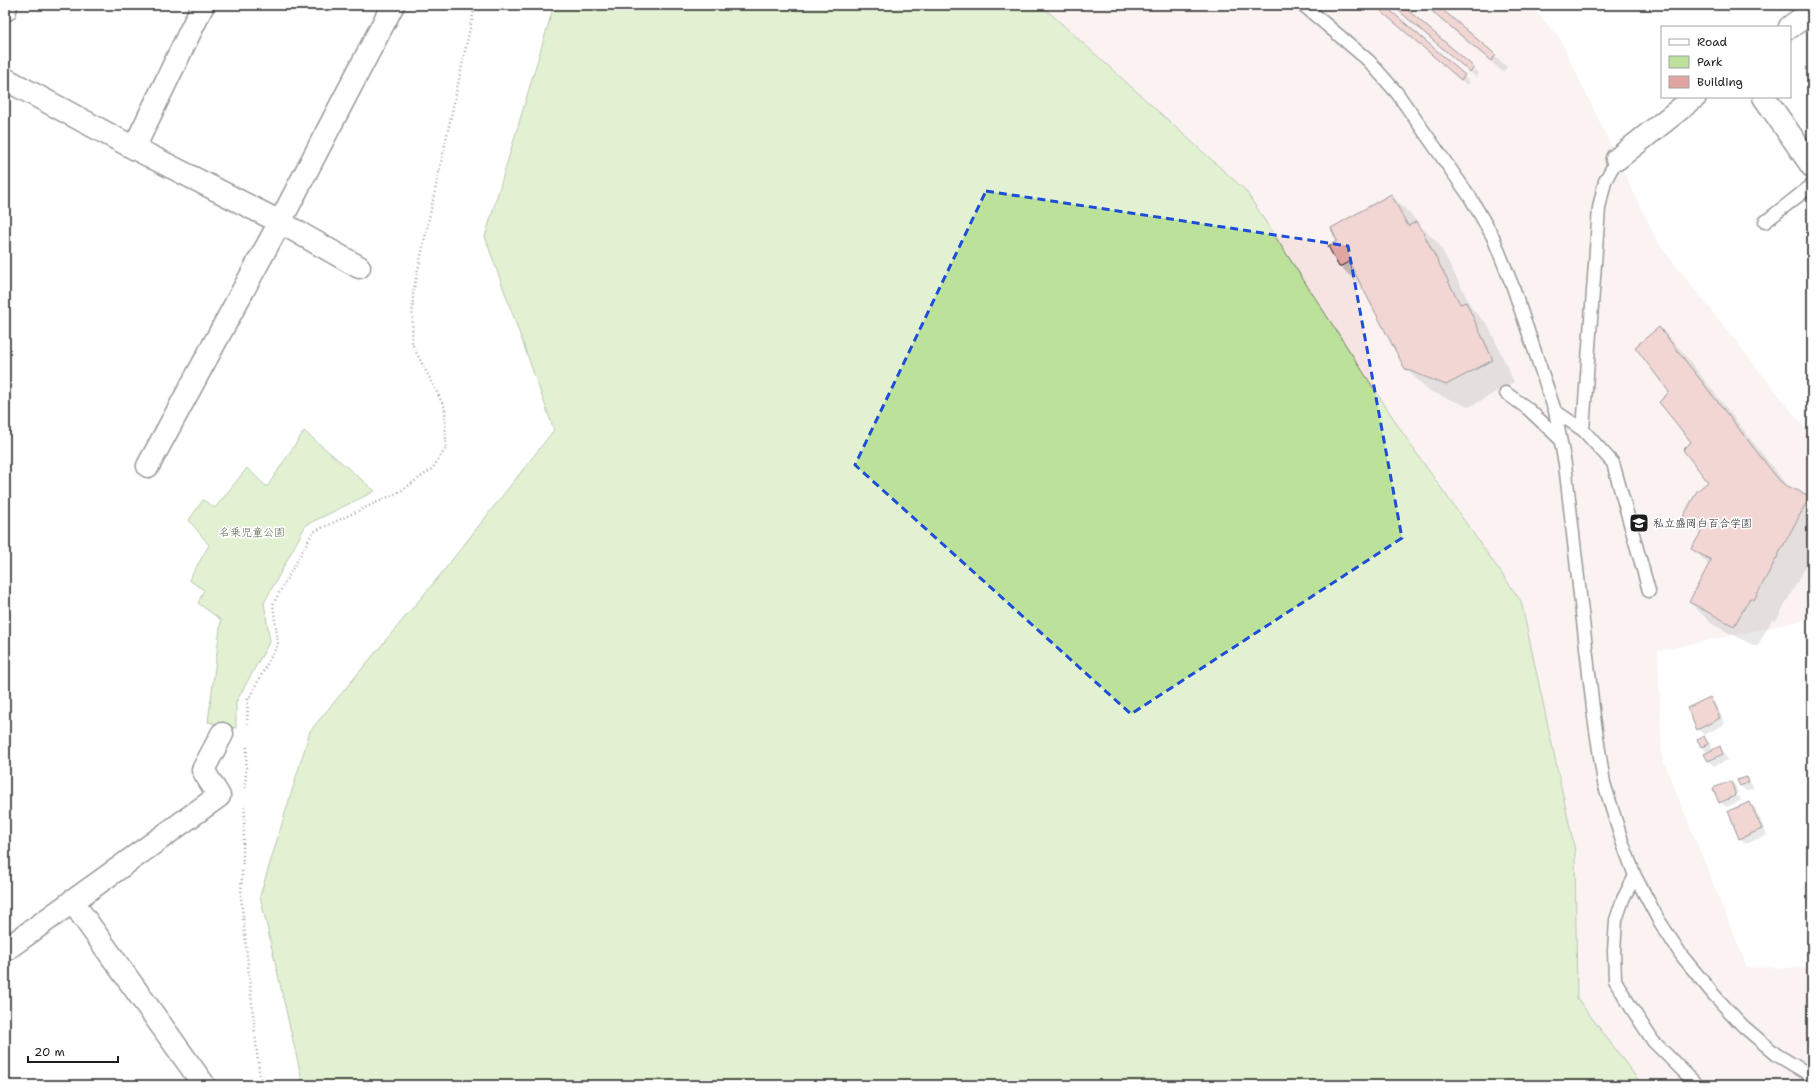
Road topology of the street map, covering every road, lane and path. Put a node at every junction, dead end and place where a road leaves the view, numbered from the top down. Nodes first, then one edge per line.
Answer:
1 (6, 5) edge
2 (203, 5) edge
3 (393, 5) edge
4 (475, 5) edge
5 (1303, 5) edge
6 (1812, 7) edge
7 (5, 10) edge
8 (1791, 26) edge
9 (5, 79) edge
10 (1694, 98) edge
11 (1765, 98) edge
12 (134, 148) junction
13 (1617, 158) joint
14 (1812, 166) edge
15 (1812, 185) edge
16 (280, 222) junction
17 (1765, 222) dead end
18 (359, 266) dead end
19 (1506, 393) dead end
20 (1555, 411) junction
21 (1583, 430) junction
22 (1560, 439) junction
23 (148, 466) dead end
24 (1649, 591) dead end
25 (247, 732) dead end
26 (222, 734) dead end
27 (247, 740) dead end
28 (245, 795) dead end
29 (245, 803) dead end
30 (1636, 876) junction
31 (72, 901) junction
32 (5, 950) edge
33 (1812, 1076) edge
34 (204, 1085) edge
35 (262, 1085) edge
36 (1697, 1085) edge

1 - 7 street
2 - 12 street
3 - 16 street
4 - 25 path
5 - 20 lane
6 - 8 street
9 - 12 street
10 - 13 street
11 - 14 street
12 - 16 street
13 - 21 lane
15 - 17 lane
16 - 18 street
16 - 23 street
19 - 22 lane
20 - 21 lane
20 - 22 lane
21 - 24 lane
22 - 30 lane
26 - 31 street
27 - 28 path
29 - 35 path
30 - 33 lane
30 - 36 lane
31 - 32 street
31 - 34 street

